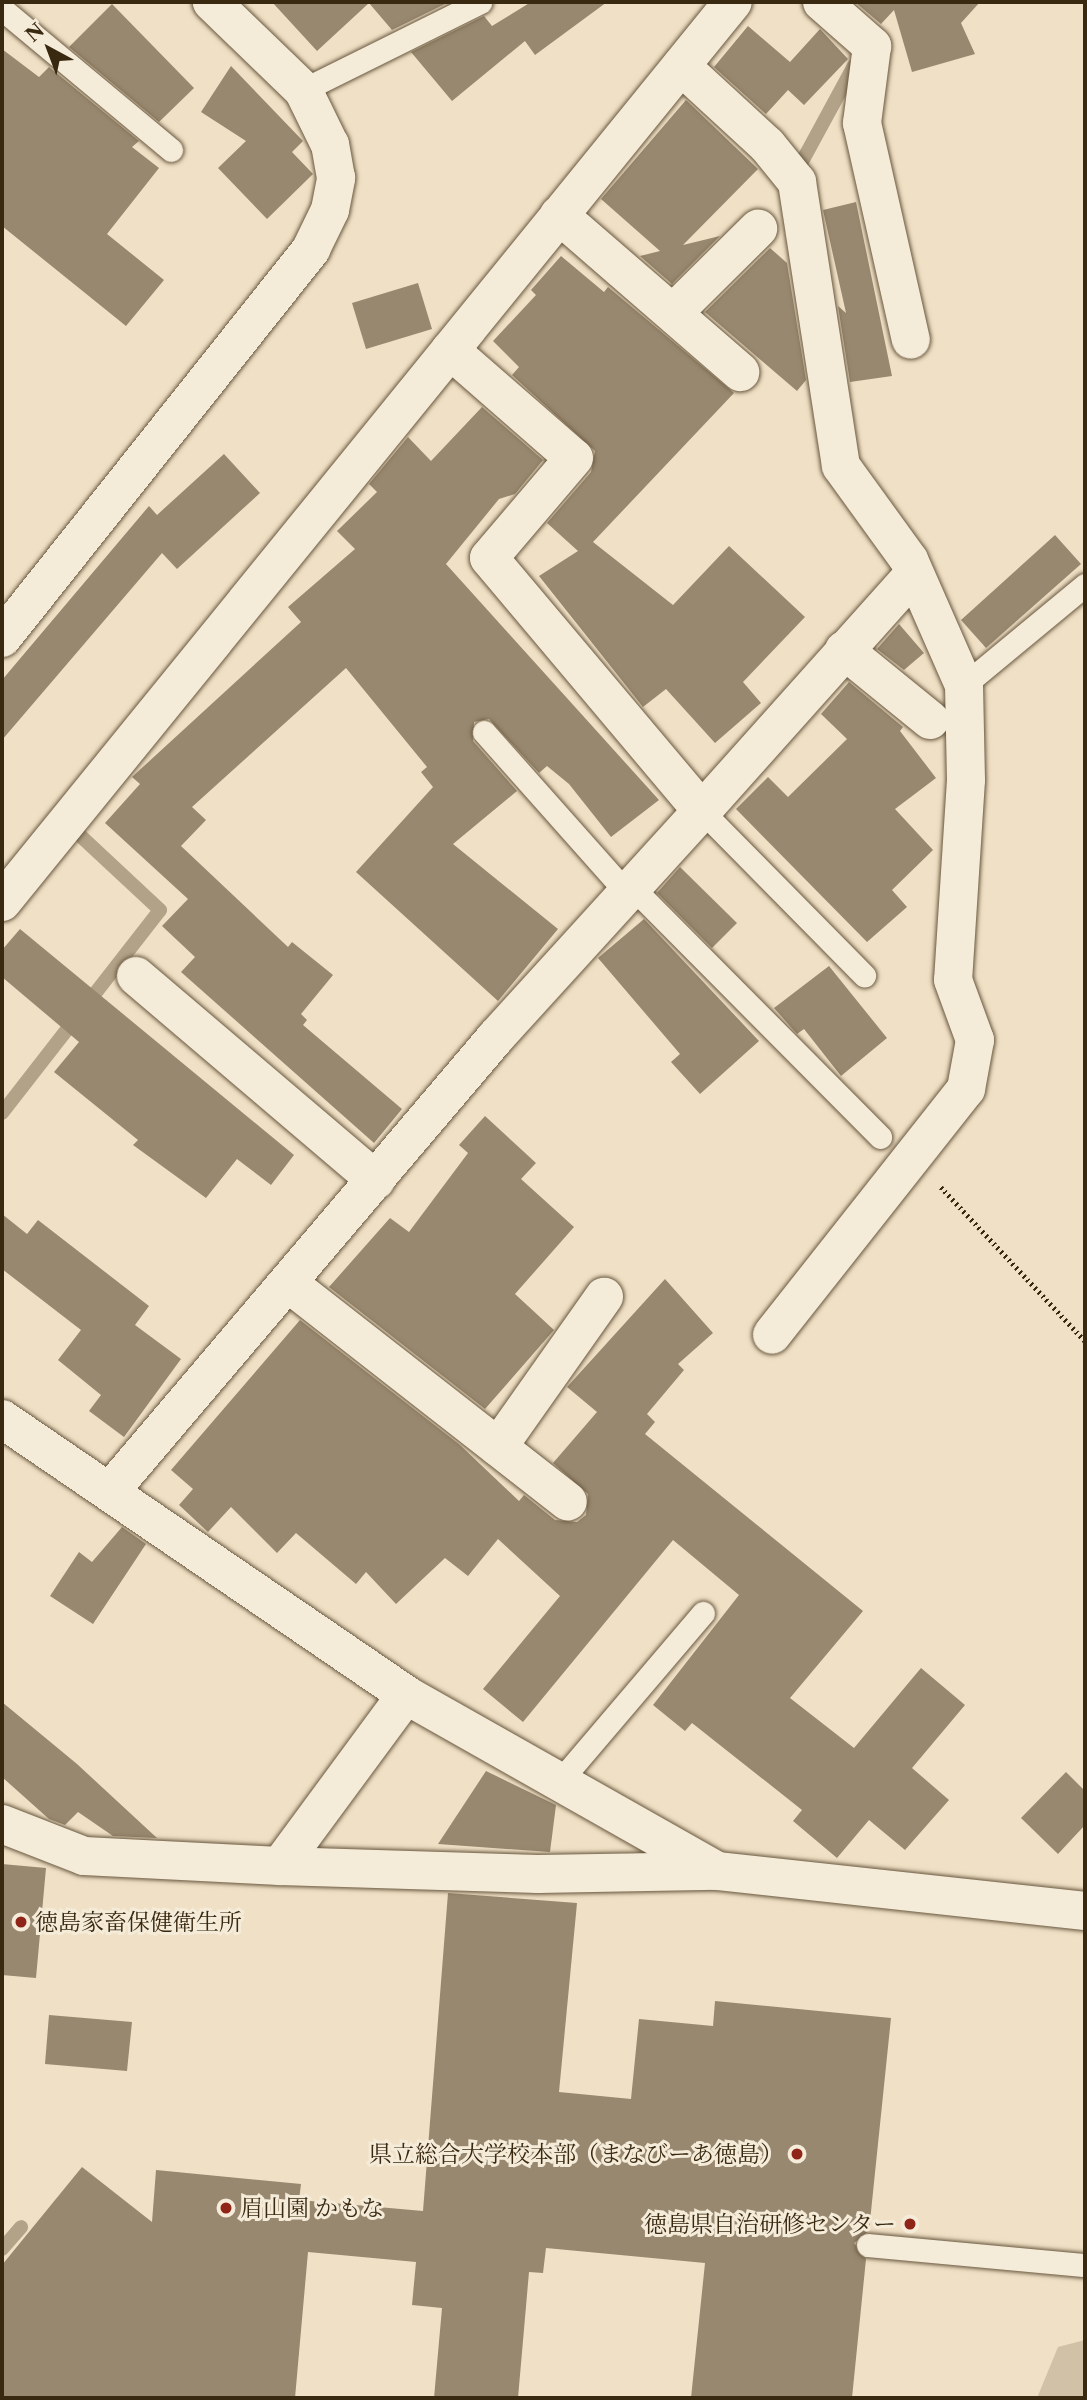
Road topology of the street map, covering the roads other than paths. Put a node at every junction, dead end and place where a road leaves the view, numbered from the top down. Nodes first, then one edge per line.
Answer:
1 (212, 2) edge
2 (480, 2) edge
3 (733, 2) edge
4 (822, 2) edge
5 (2, 9) edge
6 (681, 66) junction
7 (303, 90) junction
8 (171, 150) dead end
9 (559, 215) junction
10 (758, 229) dead end
11 (673, 313) junction
12 (911, 340) dead end
13 (450, 350) junction
14 (740, 372) dead end
15 (913, 575) junction
16 (1085, 585) edge
17 (2, 638) edge
18 (844, 650) junction
19 (964, 684) junction
20 (930, 720) dead end
21 (484, 732) dead end
22 (702, 811) junction
23 (627, 888) junction
24 (2, 902) edge
25 (864, 975) dead end
26 (136, 976) dead end
27 (880, 1138) dead end
28 (376, 1180) junction
29 (289, 1283) junction
30 (604, 1297) dead end
31 (772, 1335) dead end
32 (2, 1419) edge
33 (498, 1447) junction
34 (111, 1490) junction
35 (568, 1502) dead end
36 (703, 1613) dead end
37 (406, 1695) junction
38 (559, 1782) junction
39 (2, 1824) edge
40 (280, 1866) junction
41 (717, 1871) junction
42 (1085, 1910) edge
43 (867, 2245) dead end
44 (1085, 2265) edge

1 - 7 street
2 - 7 lane
3 - 6 street
4 - 12 street
5 - 8 lane
6 - 9 street
6 - 15 street
7 - 17 street
9 - 11 street
9 - 13 street
10 - 11 street
11 - 14 street
13 - 22 street
13 - 24 street
15 - 18 street
15 - 19 street
16 - 19 lane
18 - 20 street
18 - 22 street
19 - 31 street
21 - 23 lane
22 - 23 street
22 - 25 lane
23 - 27 lane
23 - 28 street
26 - 28 street
28 - 29 street
29 - 33 street
29 - 34 street
30 - 33 street
32 - 34 street
33 - 35 street
34 - 37 street
36 - 38 lane
37 - 38 street
37 - 40 street
38 - 41 street
39 - 40 street
40 - 41 street
41 - 42 street
43 - 44 lane

